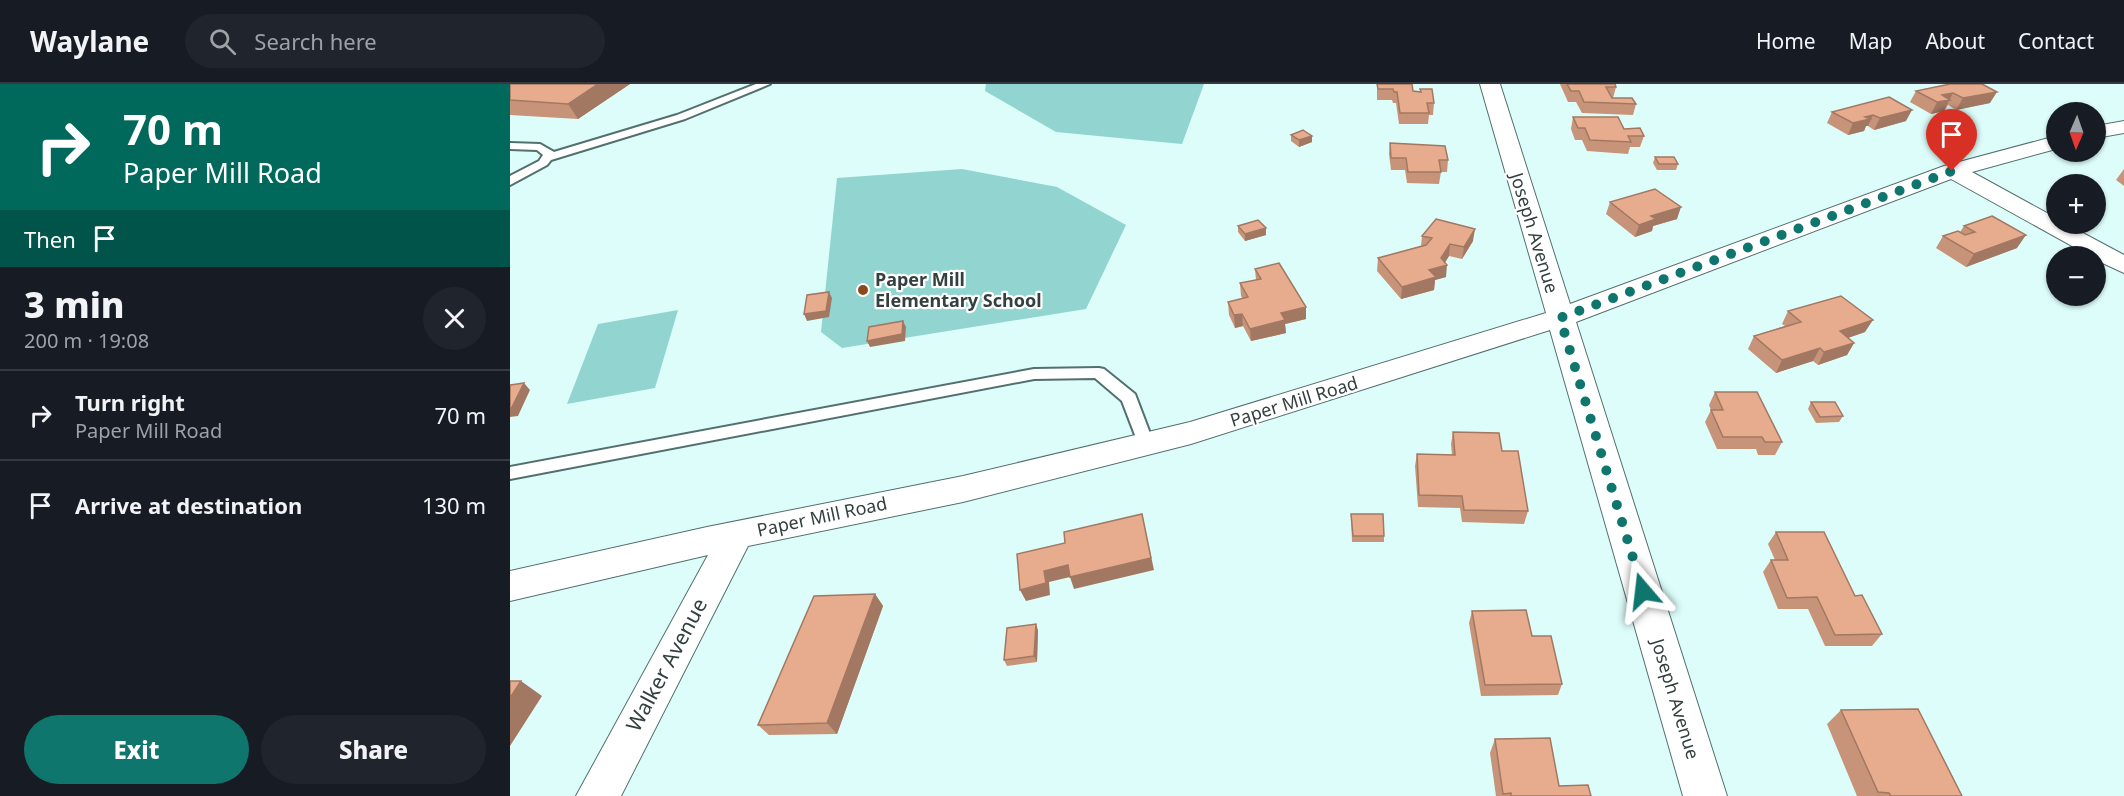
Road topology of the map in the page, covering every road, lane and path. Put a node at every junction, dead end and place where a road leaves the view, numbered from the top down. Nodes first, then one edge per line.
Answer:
1 (765, 84) edge
2 (1490, 84) edge
3 (2124, 127) edge
4 (2106, 130) edge
5 (2046, 145) edge
6 (510, 146) edge
7 (546, 158) junction
8 (1952, 171) junction
9 (510, 181) edge
10 (2124, 265) edge
11 (1560, 318) junction
12 (1146, 444) junction
13 (510, 473) edge
14 (737, 535) junction
15 (510, 586) edge
16 (598, 796) edge
17 (1705, 796) edge

1 - 7 lane
2 - 11 street, Joseph Avenue
3 - 4 street
5 - 8 street, Paper Mill Road
6 - 7 lane
7 - 9 lane
8 - 10 street
8 - 11 street, Paper Mill Road
11 - 12 street, Paper Mill Road
11 - 17 street, Joseph Avenue
12 - 13 lane
12 - 14 street, Paper Mill Road
14 - 15 street, Paper Mill Road
14 - 16 street, Walker Avenue

